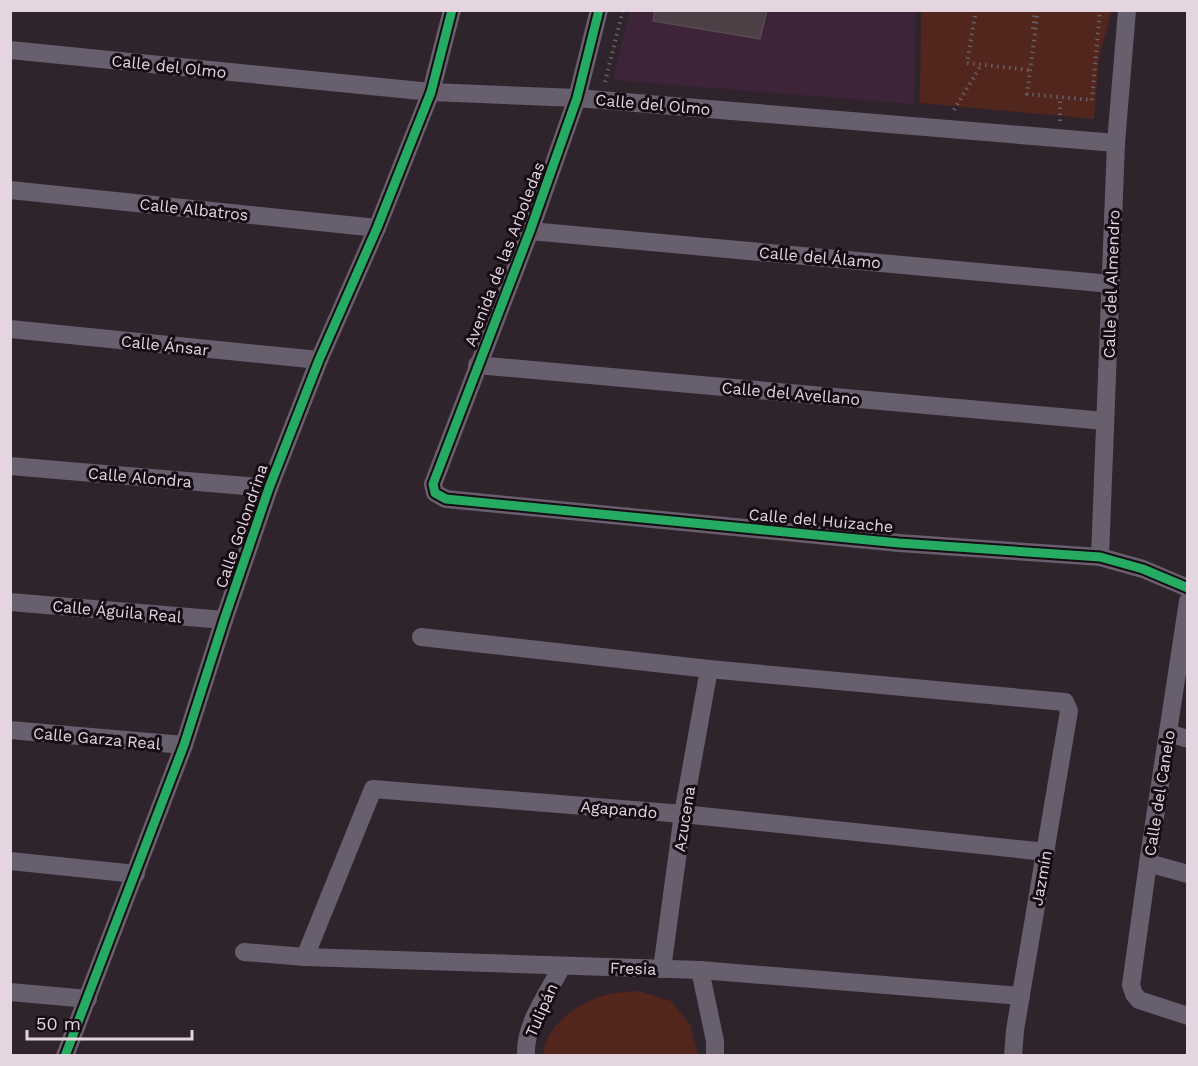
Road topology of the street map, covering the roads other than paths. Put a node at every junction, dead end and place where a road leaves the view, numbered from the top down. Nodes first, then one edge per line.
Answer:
1 (452, 10) edge
2 (600, 10) edge
3 (1127, 10) edge
4 (10, 50) edge
5 (431, 92) junction
6 (577, 98) junction
7 (1116, 143) junction
8 (10, 190) edge
9 (377, 228) junction
10 (530, 231) junction
11 (1110, 284) junction
12 (10, 329) edge
13 (319, 360) junction
14 (477, 365) junction
15 (1105, 420) junction
16 (10, 466) edge
17 (269, 488) junction
18 (446, 499) joint
19 (1100, 557) junction
20 (1188, 588) edge
21 (1188, 601) edge
22 (10, 602) edge
23 (224, 620) junction
24 (421, 637) dead end
25 (710, 669) junction
26 (10, 730) edge
27 (1168, 734) junction
28 (1188, 739) edge
29 (184, 745) junction
30 (683, 814) junction
31 (1046, 852) junction
32 (10, 861) edge
33 (1148, 863) junction
34 (136, 874) junction
35 (1188, 874) edge
36 (244, 952) dead end
37 (305, 957) junction
38 (562, 966) junction
39 (662, 969) junction
40 (700, 970) junction
41 (10, 992) edge
42 (1021, 996) junction
43 (88, 999) junction
44 (1188, 1016) edge
45 (65, 1056) edge
46 (526, 1056) edge
47 (715, 1056) edge
48 (1013, 1056) edge

1 - 5 street, Calle Golondrina
2 - 6 street, Avenida de las Arboledas
3 - 7 street, Calle del Almendro
4 - 5 street, Calle del Olmo
5 - 6 street, Calle del Olmo
5 - 9 street, Calle Golondrina
6 - 7 street, Calle del Olmo
6 - 10 street, Avenida de las Arboledas
7 - 11 street, Calle del Almendro
8 - 9 street, Calle Albatros
9 - 13 street, Calle Golondrina
10 - 11 street, Calle del Álamo
10 - 14 street, Avenida de las Arboledas
11 - 15 street, Calle del Almendro
12 - 13 street, Calle Ánsar
13 - 17 street, Calle Golondrina
14 - 15 street, Calle del Avellano
14 - 18 street, Avenida de las Arboledas
15 - 19 street, Calle del Almendro
16 - 17 street, Calle Alondra
17 - 23 street, Calle Golondrina
18 - 19 street, Calle del Huizache
19 - 20 street, Calle del Huizache
21 - 27 street, Calle del Canelo
22 - 23 street, Calle Águila Real
23 - 29 street, Calle Golondrina
24 - 25 street
25 - 30 street, Azucena
25 - 31 street, Jazmín
26 - 29 street, Calle Garza Real
27 - 28 street
27 - 33 street, Calle del Canelo
29 - 34 street, Calle Golondrina
30 - 31 street, Agapando
30 - 37 street, Agapando
30 - 39 street, Azucena
31 - 42 street, Jazmín
32 - 34 street
33 - 35 street
33 - 44 street, Calle del Canelo
34 - 43 street, Calle Golondrina
36 - 37 street, Fresia
37 - 38 street, Fresia
38 - 39 street, Fresia
38 - 46 street, Tulipán
39 - 40 street, Fresia
40 - 42 street, Fresia
40 - 47 street
41 - 43 street
42 - 48 street, Jazmín
43 - 45 street, Calle Golondrina

